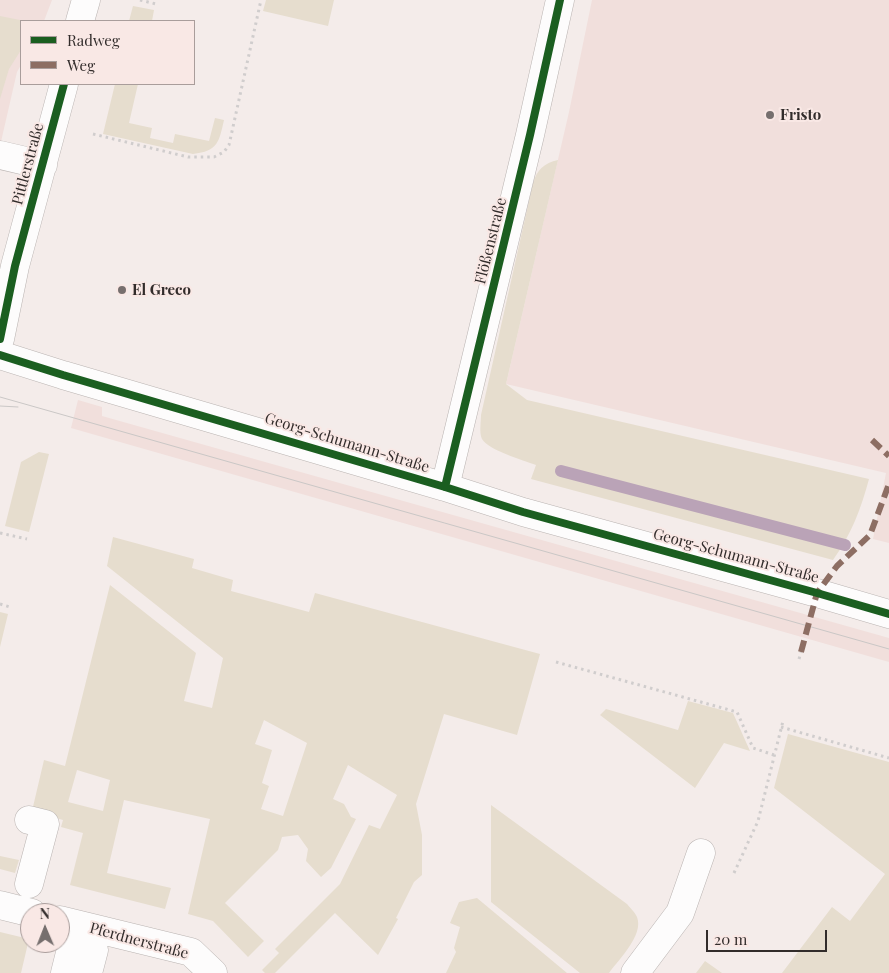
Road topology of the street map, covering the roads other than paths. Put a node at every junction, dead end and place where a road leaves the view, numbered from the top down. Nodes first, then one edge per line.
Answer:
1 (86, 0) edge
2 (560, 0) edge
3 (80, 20) edge
4 (64, 85) edge
5 (0, 155) edge
6 (43, 165) junction
7 (0, 339) edge
8 (0, 355) edge
9 (445, 487) junction
10 (889, 614) edge
11 (29, 820) dead end
12 (701, 852) dead end
13 (29, 884) dead end
14 (0, 905) edge
15 (20, 910) edge
16 (70, 922) edge
17 (85, 956) edge
18 (65, 973) edge
19 (213, 973) edge
20 (635, 973) edge

1 - 3 street
2 - 9 street, Flößenstraße
4 - 6 street, Pittlerstraße
5 - 6 street
6 - 7 street, Pittlerstraße
8 - 9 street, Georg-Schumann-Straße
9 - 10 street, Georg-Schumann-Straße
11 - 13 street
12 - 20 street
14 - 15 street
16 - 19 street, Pferdnerstraße
17 - 18 street

